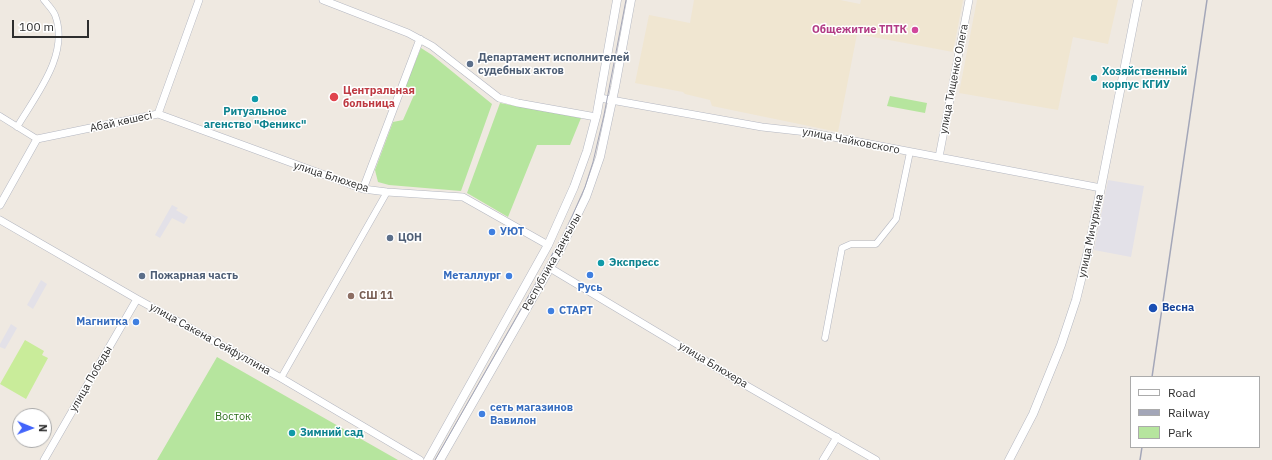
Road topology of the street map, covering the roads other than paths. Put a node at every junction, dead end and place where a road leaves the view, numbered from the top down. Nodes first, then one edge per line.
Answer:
1 (44, 0) edge
2 (199, 0) edge
3 (323, 0) edge
4 (617, 0) edge
5 (631, 0) edge
6 (968, 0) edge
7 (1138, 0) edge
8 (420, 39) junction
9 (600, 98) junction
10 (612, 101) junction
11 (158, 114) junction
12 (0, 116) edge
13 (596, 117) junction
14 (17, 127) junction
15 (38, 139) junction
16 (910, 152) junction
17 (939, 157) junction
18 (1101, 188) junction
19 (364, 189) junction
20 (387, 192) junction
21 (0, 205) edge
22 (0, 220) edge
23 (548, 245) junction
24 (550, 268) junction
25 (137, 299) junction
26 (825, 338) dead end
27 (281, 378) junction
28 (837, 437) junction
29 (44, 460) edge
30 (420, 460) edge
31 (428, 460) edge
32 (440, 460) edge
33 (823, 460) edge
34 (876, 460) edge
35 (1009, 460) edge

1 - 14 street
2 - 11 street, Абай көшесі
3 - 8 street
4 - 9 main road, Республика даңғылы
5 - 10 main road, Республика даңғылы
6 - 17 street, улица Тищенко Олега
7 - 18 main road, улица Мичурина
8 - 13 street
8 - 19 street
9 - 10 street, улица Чайковского
9 - 13 main road, Республика даңғылы
10 - 16 street, улица Чайковского
10 - 24 main road, Республика даңғылы
11 - 15 street, Абай көшесі
11 - 19 street, улица Блюхера
12 - 14 street
13 - 23 main road, Республика даңғылы
14 - 15 street
15 - 21 street
16 - 17 street, улица Чайковского
16 - 26 street
17 - 18 street, улица Чайковского
18 - 35 main road, улица Мичурина
19 - 20 street, улица Блюхера
20 - 23 street, улица Блюхера
20 - 27 street
22 - 25 street, улица Сакена Сейфуллина
23 - 31 main road, Республика даңғылы
24 - 28 street, улица Блюхера
24 - 32 main road, Республика даңғылы
25 - 27 street, улица Сакена Сейфуллина
25 - 29 street, улица Победы
27 - 30 street, улица Сакена Сейфуллина
28 - 33 street
28 - 34 street, улица Блюхера

